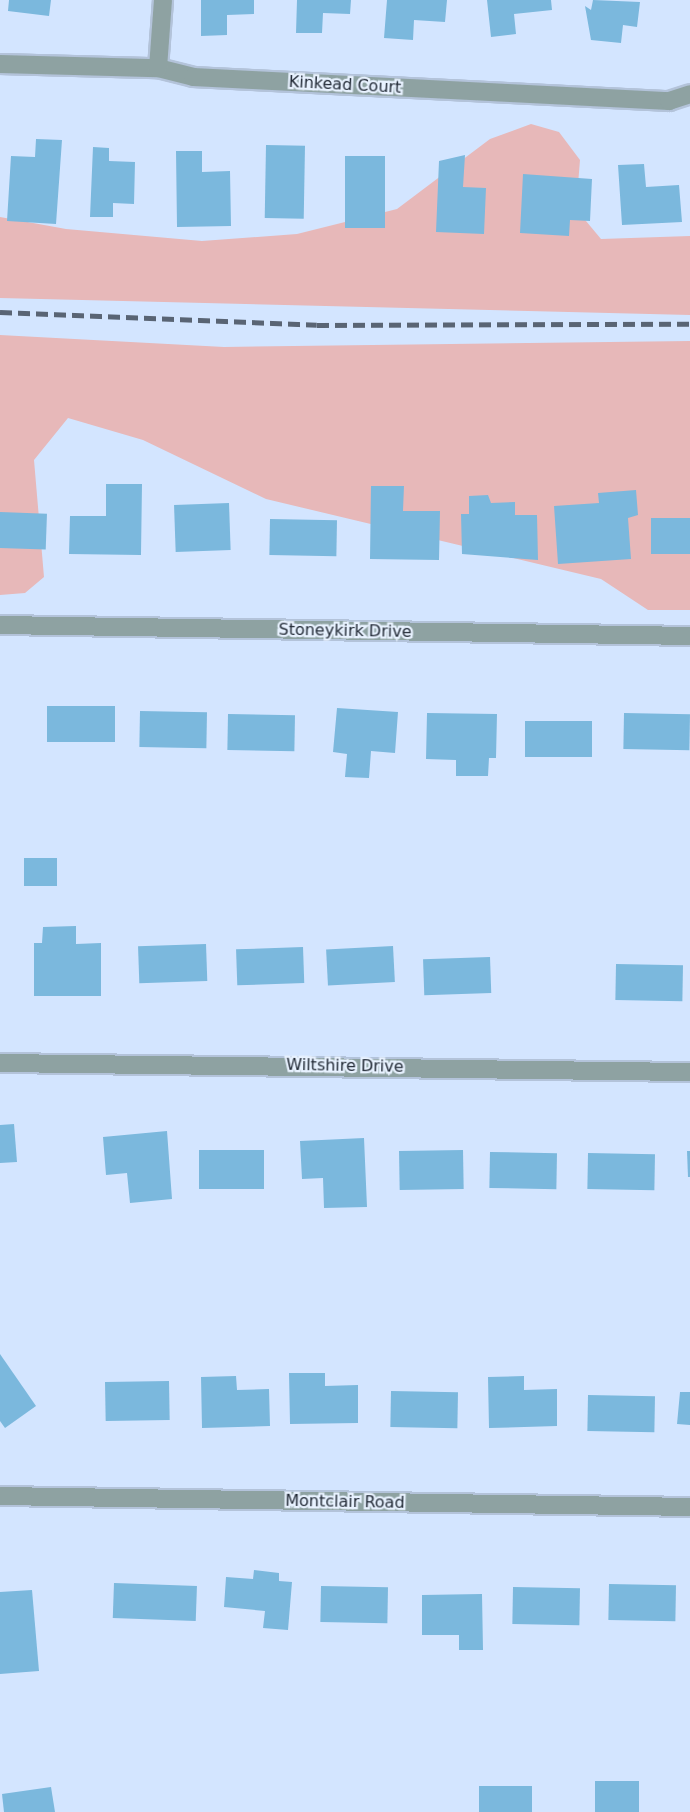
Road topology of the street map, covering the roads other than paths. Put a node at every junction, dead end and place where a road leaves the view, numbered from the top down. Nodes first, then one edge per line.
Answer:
1 (163, 0) edge
2 (0, 64) edge
3 (158, 68) junction
4 (690, 94) edge
5 (0, 625) edge
6 (690, 636) edge
7 (0, 1063) edge
8 (690, 1072) edge
9 (0, 1496) edge
10 (690, 1507) edge

1 - 3 street
2 - 3 street, Kinkead Court
3 - 4 street, Kinkead Court
5 - 6 street, Stoneykirk Drive
7 - 8 street, Wiltshire Drive
9 - 10 street, Montclair Road

